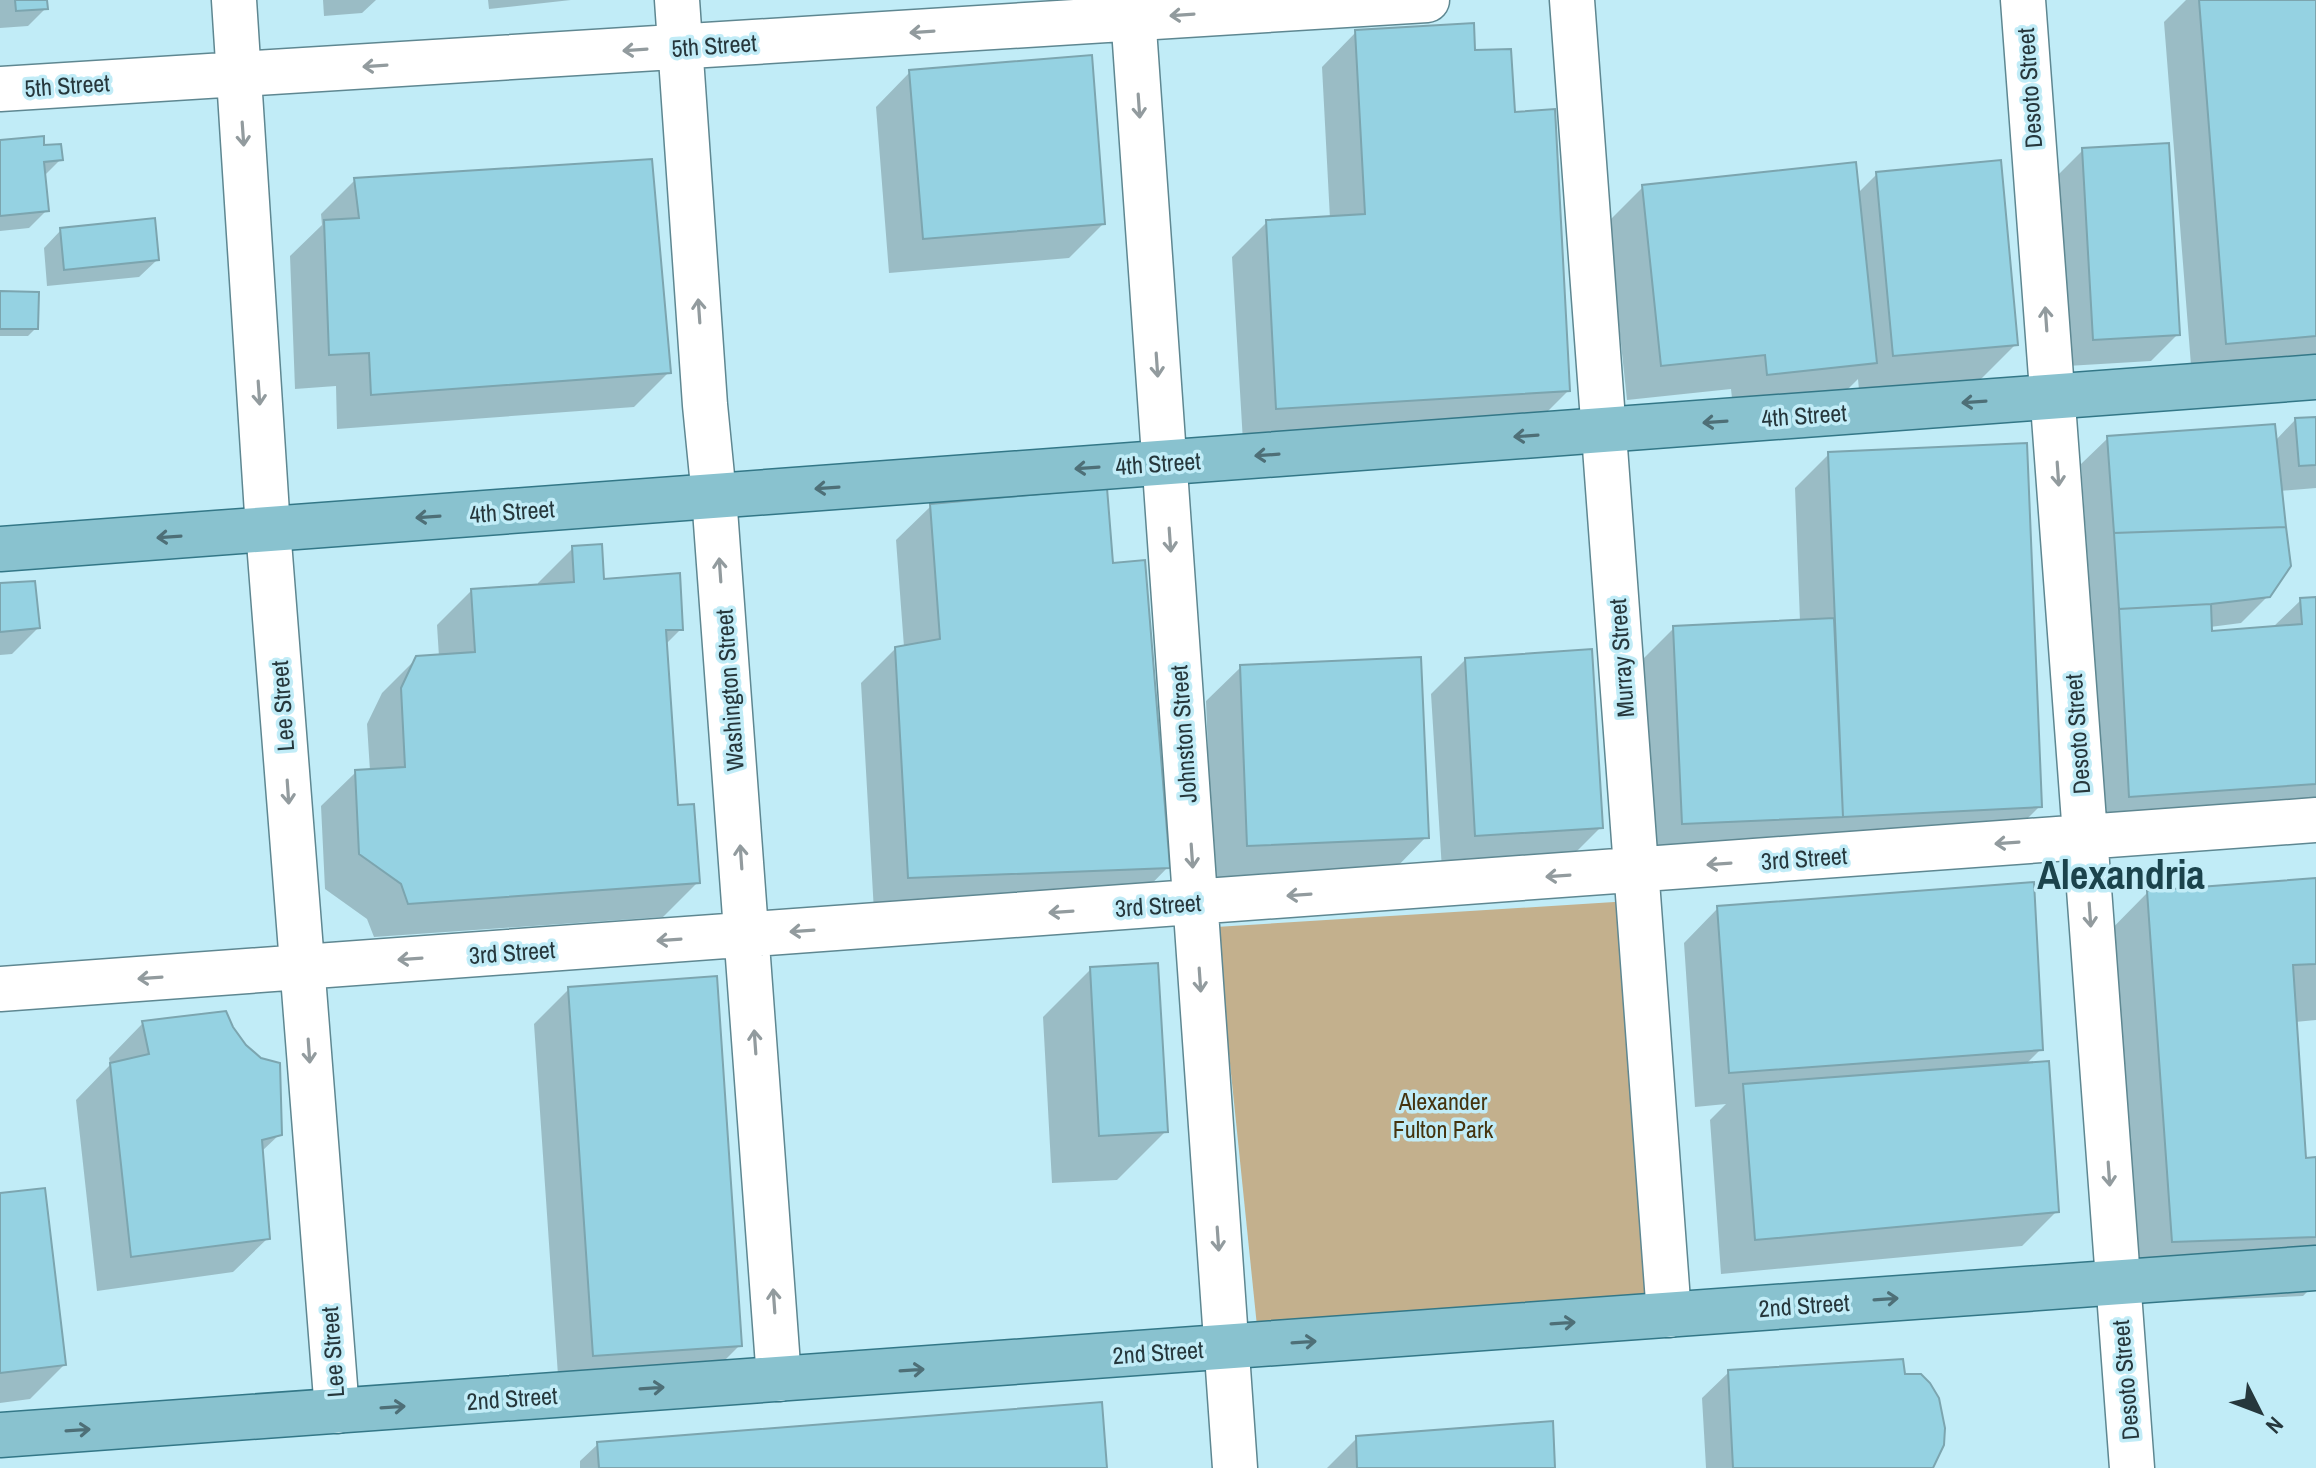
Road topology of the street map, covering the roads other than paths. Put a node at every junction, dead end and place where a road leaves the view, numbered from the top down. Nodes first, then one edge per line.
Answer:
1 (234, 0) edge
2 (677, 0) edge
3 (1427, 0) edge
4 (1572, 0) edge
5 (2023, 0) edge
6 (1132, 9) edge
7 (681, 47) junction
8 (239, 75) junction
9 (0, 89) edge
10 (2316, 377) edge
11 (2052, 397) junction
12 (1604, 430) junction
13 (1164, 463) junction
14 (714, 496) junction
15 (268, 529) junction
16 (0, 549) edge
17 (2316, 820) edge
18 (2084, 837) junction
19 (1636, 870) junction
20 (1195, 902) junction
21 (747, 935) junction
22 (302, 967) junction
23 (0, 989) edge
24 (2316, 1268) edge
25 (2117, 1283) junction
26 (1669, 1315) junction
27 (1226, 1347) junction
28 (779, 1379) junction
29 (337, 1411) junction
30 (0, 1435) edge
31 (1235, 1468) edge
32 (2132, 1468) edge

1 - 8 street, Lee Street
2 - 7 street, Washington Street
3 -> 6 street, 5th Street
4 - 12 street, Murray Street
11 -> 5 street, Desoto Street
6 -> 7 street, 5th Street
6 -> 13 street, Johnston Street
7 -> 8 street, 5th Street
14 -> 7 street, Washington Street
8 - 9 street, 5th Street
8 -> 15 street, Lee Street
10 - 11 main road, 4th Street
11 -> 12 main road, 4th Street
11 -> 18 street, Desoto Street
12 -> 13 main road, 4th Street
12 - 19 street, Murray Street
13 -> 14 main road, 4th Street
13 -> 20 street, Johnston Street
14 -> 15 main road, 4th Street
21 -> 14 street, Washington Street
15 -> 16 main road, 4th Street
15 -> 22 street, Lee Street
17 - 18 street, 3rd Street
18 -> 19 street, 3rd Street
18 -> 25 street, Desoto Street
19 -> 20 street, 3rd Street
19 - 26 street, Murray Street
20 -> 21 street, 3rd Street
20 -> 27 street, Johnston Street
21 -> 22 street, 3rd Street
28 -> 21 street, Washington Street
22 -> 23 street, 3rd Street
22 -> 29 street, Lee Street
24 - 25 main road, 2nd Street
26 -> 25 main road, 2nd Street
25 - 32 street, Desoto Street
27 -> 26 main road, 2nd Street
28 -> 27 main road, 2nd Street
27 - 31 street, Johnston Street
29 -> 28 main road, 2nd Street
30 -> 29 main road, 2nd Street

